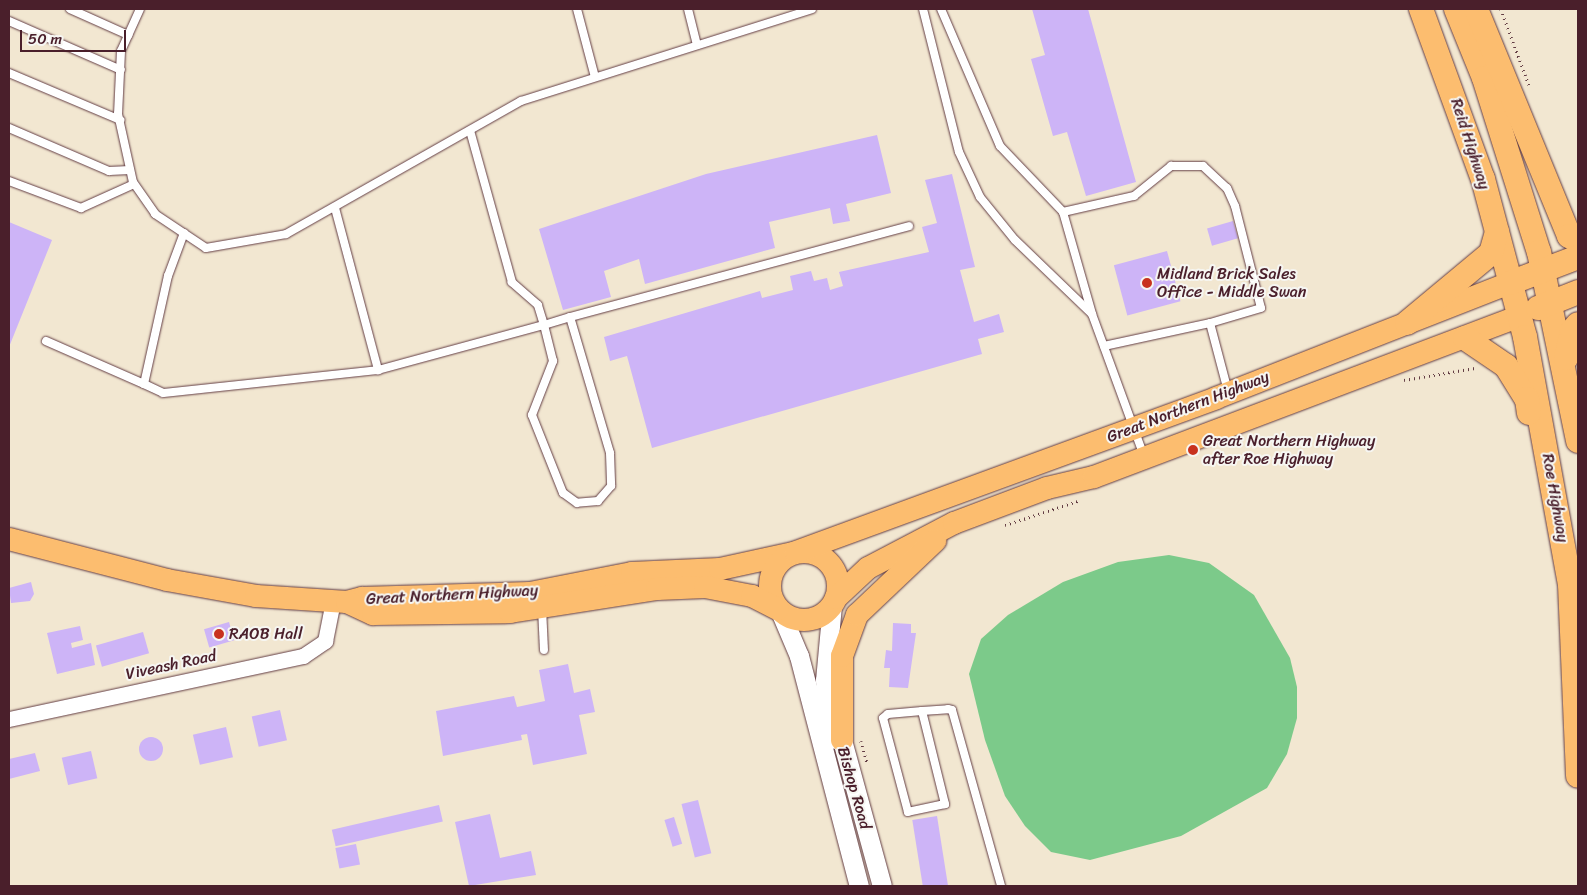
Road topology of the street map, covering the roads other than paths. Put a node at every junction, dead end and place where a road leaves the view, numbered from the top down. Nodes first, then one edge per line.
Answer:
1 (70, 9) edge
2 (140, 9) edge
3 (577, 9) edge
4 (688, 9) edge
5 (811, 9) edge
6 (923, 9) edge
7 (941, 9) edge
8 (1421, 9) edge
9 (1456, 9) edge
10 (1476, 9) edge
11 (9, 21) edge
12 (128, 35) junction
13 (697, 45) junction
14 (120, 70) junction
15 (9, 73) edge
16 (595, 77) junction
17 (120, 120) junction
18 (9, 128) edge
19 (470, 131) junction
20 (130, 170) junction
21 (9, 181) edge
22 (134, 184) junction
23 (335, 208) junction
24 (1063, 212) junction
25 (909, 226) dead end
26 (1497, 232) junction
27 (184, 233) junction
28 (1578, 241) edge
29 (1578, 256) edge
30 (1544, 270) junction
31 (1510, 282) junction
32 (1578, 292) edge
33 (1552, 302) junction
34 (1092, 314) junction
35 (1520, 316) junction
36 (570, 318) junction
37 (1210, 322) junction
38 (1407, 323) junction
39 (1578, 324) edge
40 (544, 325) junction
41 (1465, 338) junction
42 (46, 341) dead end
43 (1104, 346) junction
44 (378, 370) junction
45 (1565, 372) junction
46 (144, 384) junction
47 (1229, 393) junction
48 (1277, 409) junction
49 (1134, 428) junction
50 (1578, 441) edge
51 (1145, 458) junction
52 (954, 523) junction
53 (9, 539) edge
54 (794, 553) junction
55 (1570, 584) junction
56 (542, 600) junction
57 (834, 601) junction
58 (340, 602) junction
59 (779, 610) junction
60 (544, 650) dead end
61 (922, 711) junction
62 (9, 719) edge
63 (851, 736) junction
64 (1578, 776) edge
65 (859, 886) edge
66 (882, 886) edge
67 (1001, 886) edge

1 - 12 lane
2 - 12 lane
3 - 16 lane
4 - 13 lane
5 - 13 lane
6 - 34 lane
7 - 24 lane
8 - 26 highway, Reid Highway
9 - 30 highway, Reid Highway
10 - 28 highway
11 - 14 lane
12 - 14 lane
13 - 16 lane
14 - 17 lane
15 - 17 lane
16 - 19 lane
17 - 20 lane
18 - 20 lane
19 - 23 lane
19 - 40 lane
20 - 22 lane
21 - 22 lane
22 - 27 lane
23 - 27 lane
23 - 44 lane
24 - 34 lane
24 - 37 lane
25 - 36 lane
26 - 31 highway, Reid Highway
26 - 38 highway
27 - 46 lane
29 - 30 highway, Great Northern Highway
30 - 31 highway, Great Northern Highway
30 - 33 highway
31 - 35 highway, Roe Highway
31 - 38 main road, Great Northern Highway
32 - 33 highway, Great Northern Highway
33 - 35 highway, Great Northern Highway
33 - 45 highway
34 - 43 lane
35 - 41 main road, Great Northern Highway
35 - 55 highway, Roe Highway
36 - 40 lane
36 - 40 lane
37 - 43 lane
37 - 47 lane
38 - 47 main road, Great Northern Highway
39 - 45 highway
40 - 44 lane
41 - 48 main road, Great Northern Highway
41 - 55 highway
42 - 46 lane
43 - 49 lane
44 - 46 lane
45 - 50 highway
47 - 48 main road
47 - 49 main road, Great Northern Highway
48 - 51 main road, Great Northern Highway
49 - 51 lane
49 - 54 main road, Great Northern Highway
51 - 52 main road, Great Northern Highway
52 - 57 main road, Great Northern Highway
52 - 63 main road
53 - 58 main road, Great Northern Highway
54 - 56 main road, Great Northern Highway
54 - 57 main road
54 - 59 main road
55 - 64 highway, Roe Highway
56 - 58 main road, Great Northern Highway
56 - 59 main road, Great Northern Highway
56 - 60 lane
57 - 59 main road
57 - 63 street, Bishop Road
58 - 62 street, Viveash Road
59 - 65 street, Bishop Road
61 - 61 lane
61 - 67 lane
63 - 66 street, Bishop Road

